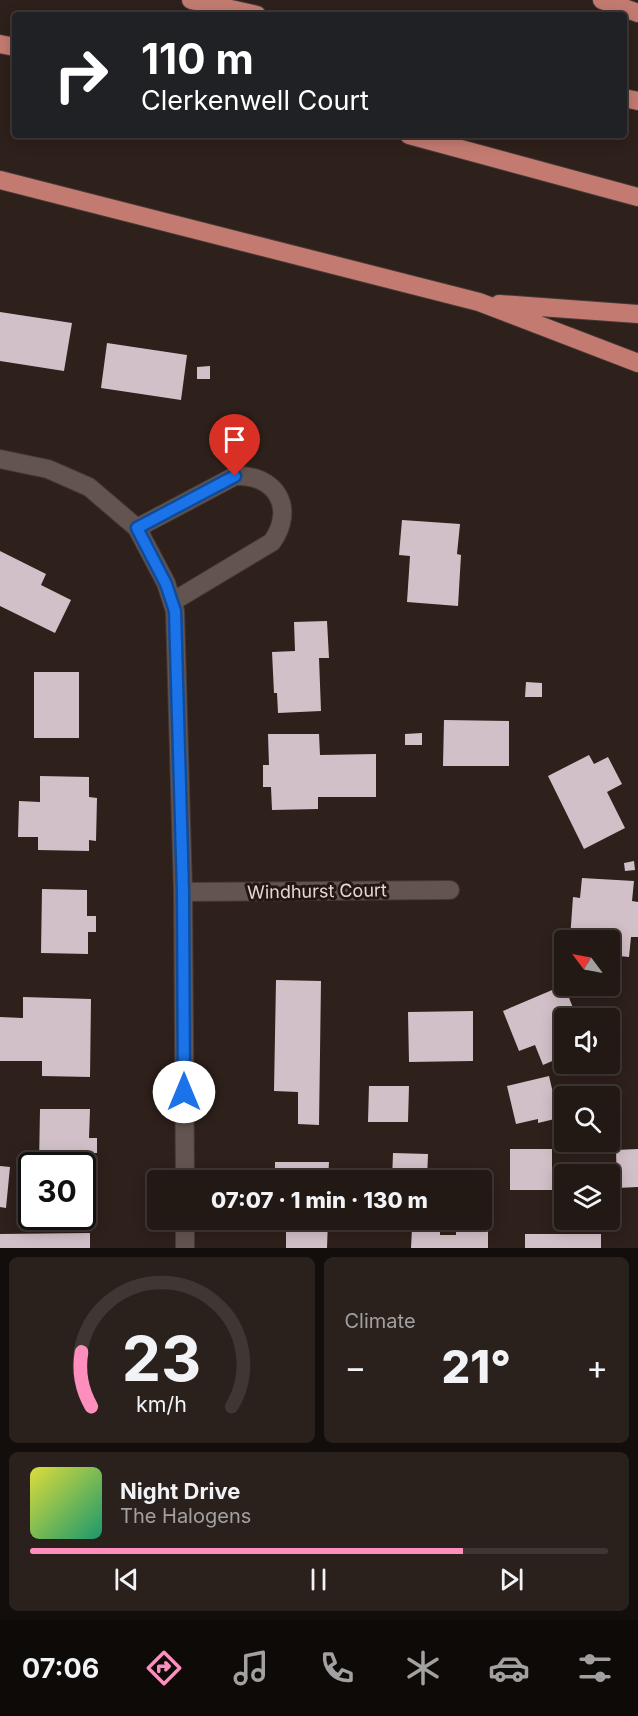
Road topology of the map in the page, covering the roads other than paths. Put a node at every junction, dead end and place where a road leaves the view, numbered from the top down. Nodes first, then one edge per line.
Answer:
1 (191, 0) edge
2 (602, 0) edge
3 (244, 12) edge
4 (638, 13) edge
5 (420, 138) edge
6 (0, 180) edge
7 (638, 197) edge
8 (479, 302) junction
9 (638, 314) edge
10 (638, 363) edge
11 (0, 459) edge
12 (137, 528) junction
13 (172, 602) junction
14 (450, 890) dead end
15 (183, 892) junction
16 (185, 1170) edge
17 (185, 1230) edge
18 (185, 1248) edge

1 - 3 highway
2 - 4 highway
5 - 7 highway
6 - 8 highway
8 - 9 highway
8 - 10 highway
11 - 12 street
12 - 13 street
12 - 13 street
13 - 15 street
14 - 15 street, Windhurst Court
15 - 16 street
17 - 18 street

